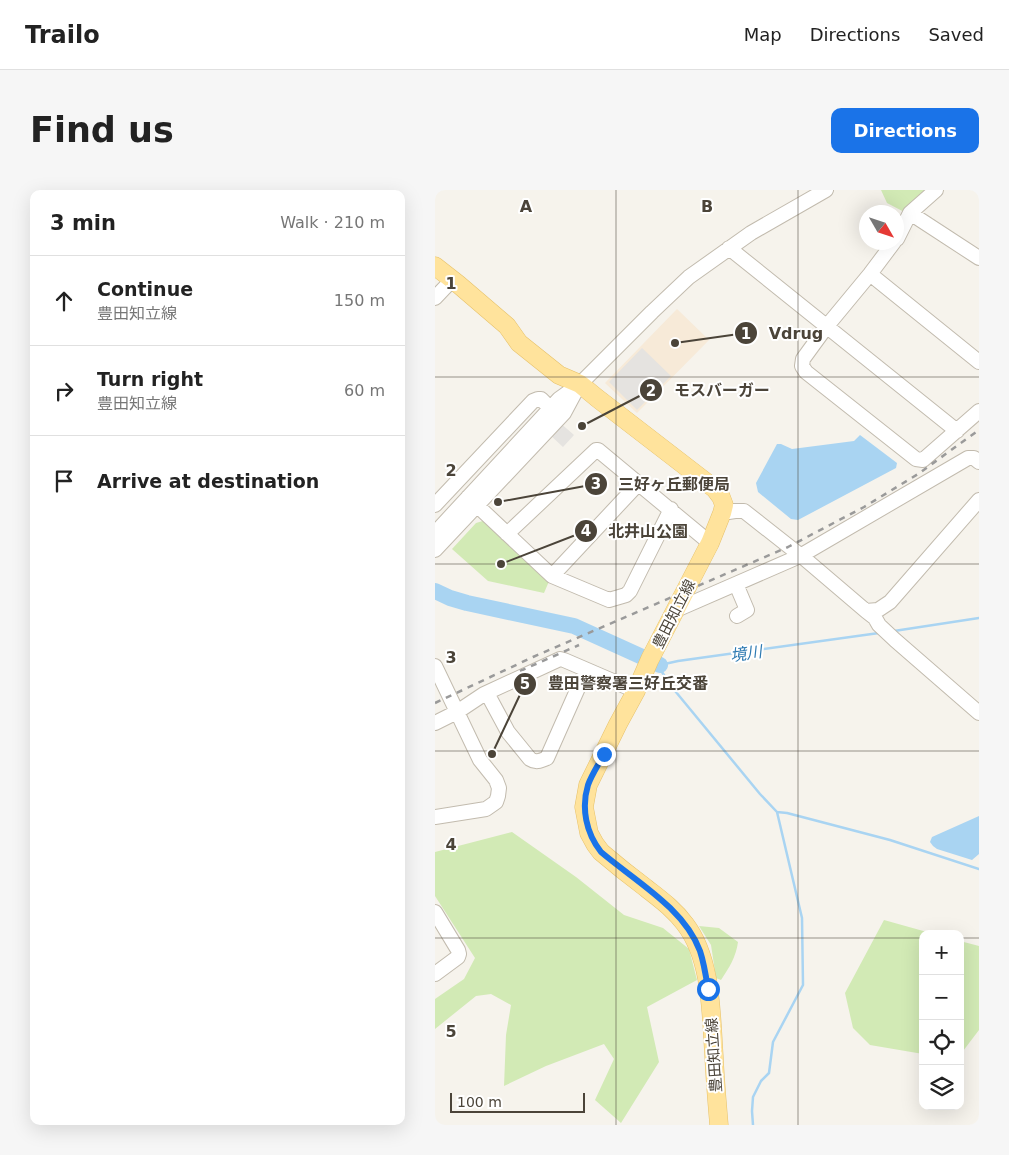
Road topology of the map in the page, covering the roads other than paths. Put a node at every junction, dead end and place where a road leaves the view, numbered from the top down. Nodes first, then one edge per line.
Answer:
1 (826, 190) edge
2 (936, 190) edge
3 (910, 213) junction
4 (904, 225) edge
5 (729, 248) junction
6 (888, 250) edge
7 (978, 256) edge
8 (435, 266) edge
9 (870, 274) junction
10 (453, 279) junction
11 (435, 298) edge
12 (827, 326) junction
13 (979, 362) edge
14 (579, 384) junction
15 (551, 409) junction
16 (979, 411) edge
17 (957, 431) junction
18 (979, 462) edge
19 (638, 484) junction
20 (979, 500) edge
21 (472, 502) junction
22 (435, 505) edge
23 (671, 509) junction
24 (723, 513) junction
25 (435, 533) edge
26 (507, 534) junction
27 (710, 543) junction
28 (435, 550) edge
29 (800, 556) junction
30 (552, 576) junction
31 (736, 584) junction
32 (676, 610) junction
33 (866, 611) junction
34 (737, 616) dead end
35 (435, 666) edge
36 (586, 670) junction
37 (638, 685) junction
38 (487, 693) junction
39 (457, 712) junction
40 (979, 713) edge
41 (435, 723) edge
42 (437, 813) edge
43 (435, 912) edge
44 (435, 974) edge
45 (719, 1125) edge

1 - 5 street
2 - 3 street
3 - 4 street
3 - 7 street
5 - 12 street
5 - 14 street
6 - 9 street
8 - 10 main road
9 - 12 street
9 - 13 street
10 - 11 street
10 - 14 main road
12 - 17 street
12 - 17 street
14 - 15 street
14 - 21 street
14 - 24 main road
15 - 21 street
15 - 22 street
16 - 17 street
18 - 29 street
19 - 23 street
19 - 26 street
19 - 30 street
20 - 33 street
21 - 25 street
21 - 26 street
21 - 28 street
23 - 27 street
23 - 30 street
24 - 27 main road, 豊田知立線
24 - 29 street
26 - 30 street
27 - 32 main road, 豊田知立線
29 - 31 street
29 - 33 street
31 - 32 street
31 - 34 street
32 - 37 main road, 豊田知立線
33 - 40 street
35 - 39 street
36 - 37 street
36 - 38 street
36 - 38 street
37 - 45 main road, 豊田知立線
38 - 39 street
39 - 41 street
39 - 42 street
43 - 44 street

